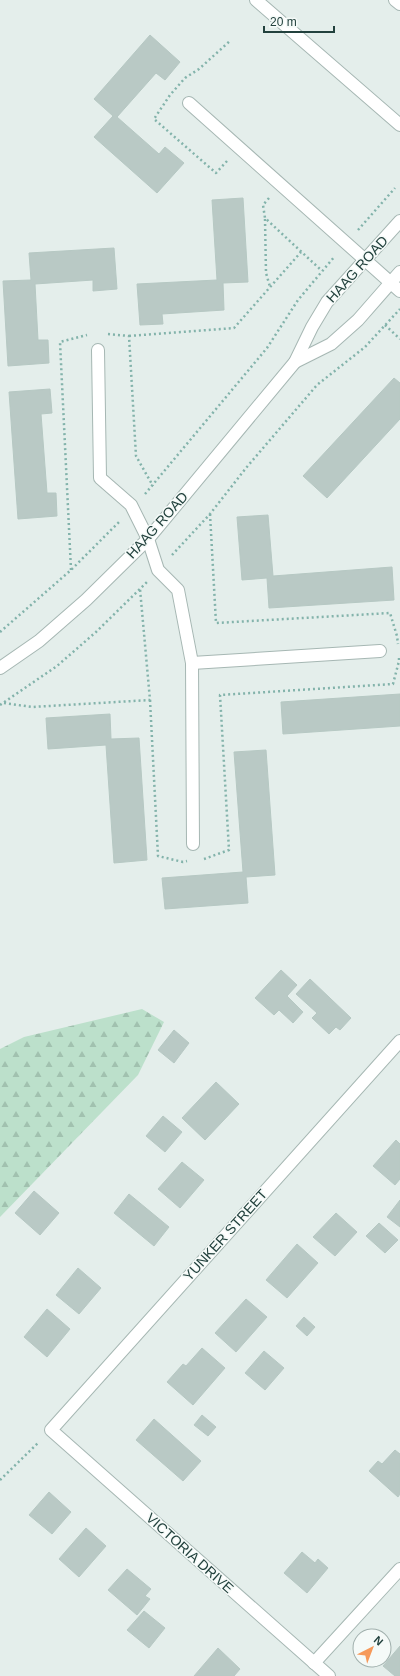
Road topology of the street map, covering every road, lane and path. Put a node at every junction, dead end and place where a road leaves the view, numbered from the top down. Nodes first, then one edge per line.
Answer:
1 (256, 0) edge
2 (395, 0) edge
3 (400, 4) edge
4 (189, 103) dead end
5 (400, 125) edge
6 (396, 188) dead end
7 (265, 218) dead end
8 (400, 221) edge
9 (346, 243) junction
10 (301, 252) dead end
11 (364, 260) junction
12 (400, 272) edge
13 (390, 283) junction
14 (270, 287) junction
15 (400, 291) edge
16 (400, 308) edge
17 (385, 325) junction
18 (129, 336) dead end
19 (400, 339) edge
20 (98, 350) dead end
21 (295, 362) junction
22 (132, 508) junction
23 (210, 514) junction
24 (148, 539) junction
25 (158, 570) junction
26 (140, 589) junction
27 (0, 632) edge
28 (380, 651) dead end
29 (192, 663) junction
30 (0, 668) edge
31 (150, 700) junction
32 (4, 703) junction
33 (0, 705) edge
34 (193, 844) dead end
35 (202, 860) dead end
36 (189, 861) dead end
37 (400, 1041) edge
38 (51, 1430) junction
39 (0, 1480) edge
40 (400, 1569) edge
41 (314, 1663) junction
42 (329, 1676) edge

1 - 5 street
2 - 3 street
4 - 9 street
6 - 9 path
7 - 14 path
8 - 11 street, HAAG ROAD
9 - 11 street
9 - 22 path
10 - 14 path
11 - 13 street
11 - 21 street, HAAG ROAD
12 - 13 street, HAAG ROAD
13 - 15 street
13 - 21 street, HAAG ROAD
14 - 18 path
16 - 17 path
17 - 19 path
17 - 23 path
20 - 22 street
21 - 24 street, HAAG ROAD
22 - 24 street
22 - 27 path
23 - 25 path
23 - 35 path
24 - 25 street
24 - 30 street, HAAG ROAD
25 - 26 path
25 - 29 street
26 - 31 path
26 - 32 path
28 - 29 street
29 - 34 street
31 - 32 path
31 - 36 path
32 - 33 path
37 - 38 street, YUNKER STREET
38 - 39 path
38 - 41 street, VICTORIA DRIVE
40 - 41 street
41 - 42 street, VICTORIA DRIVE

